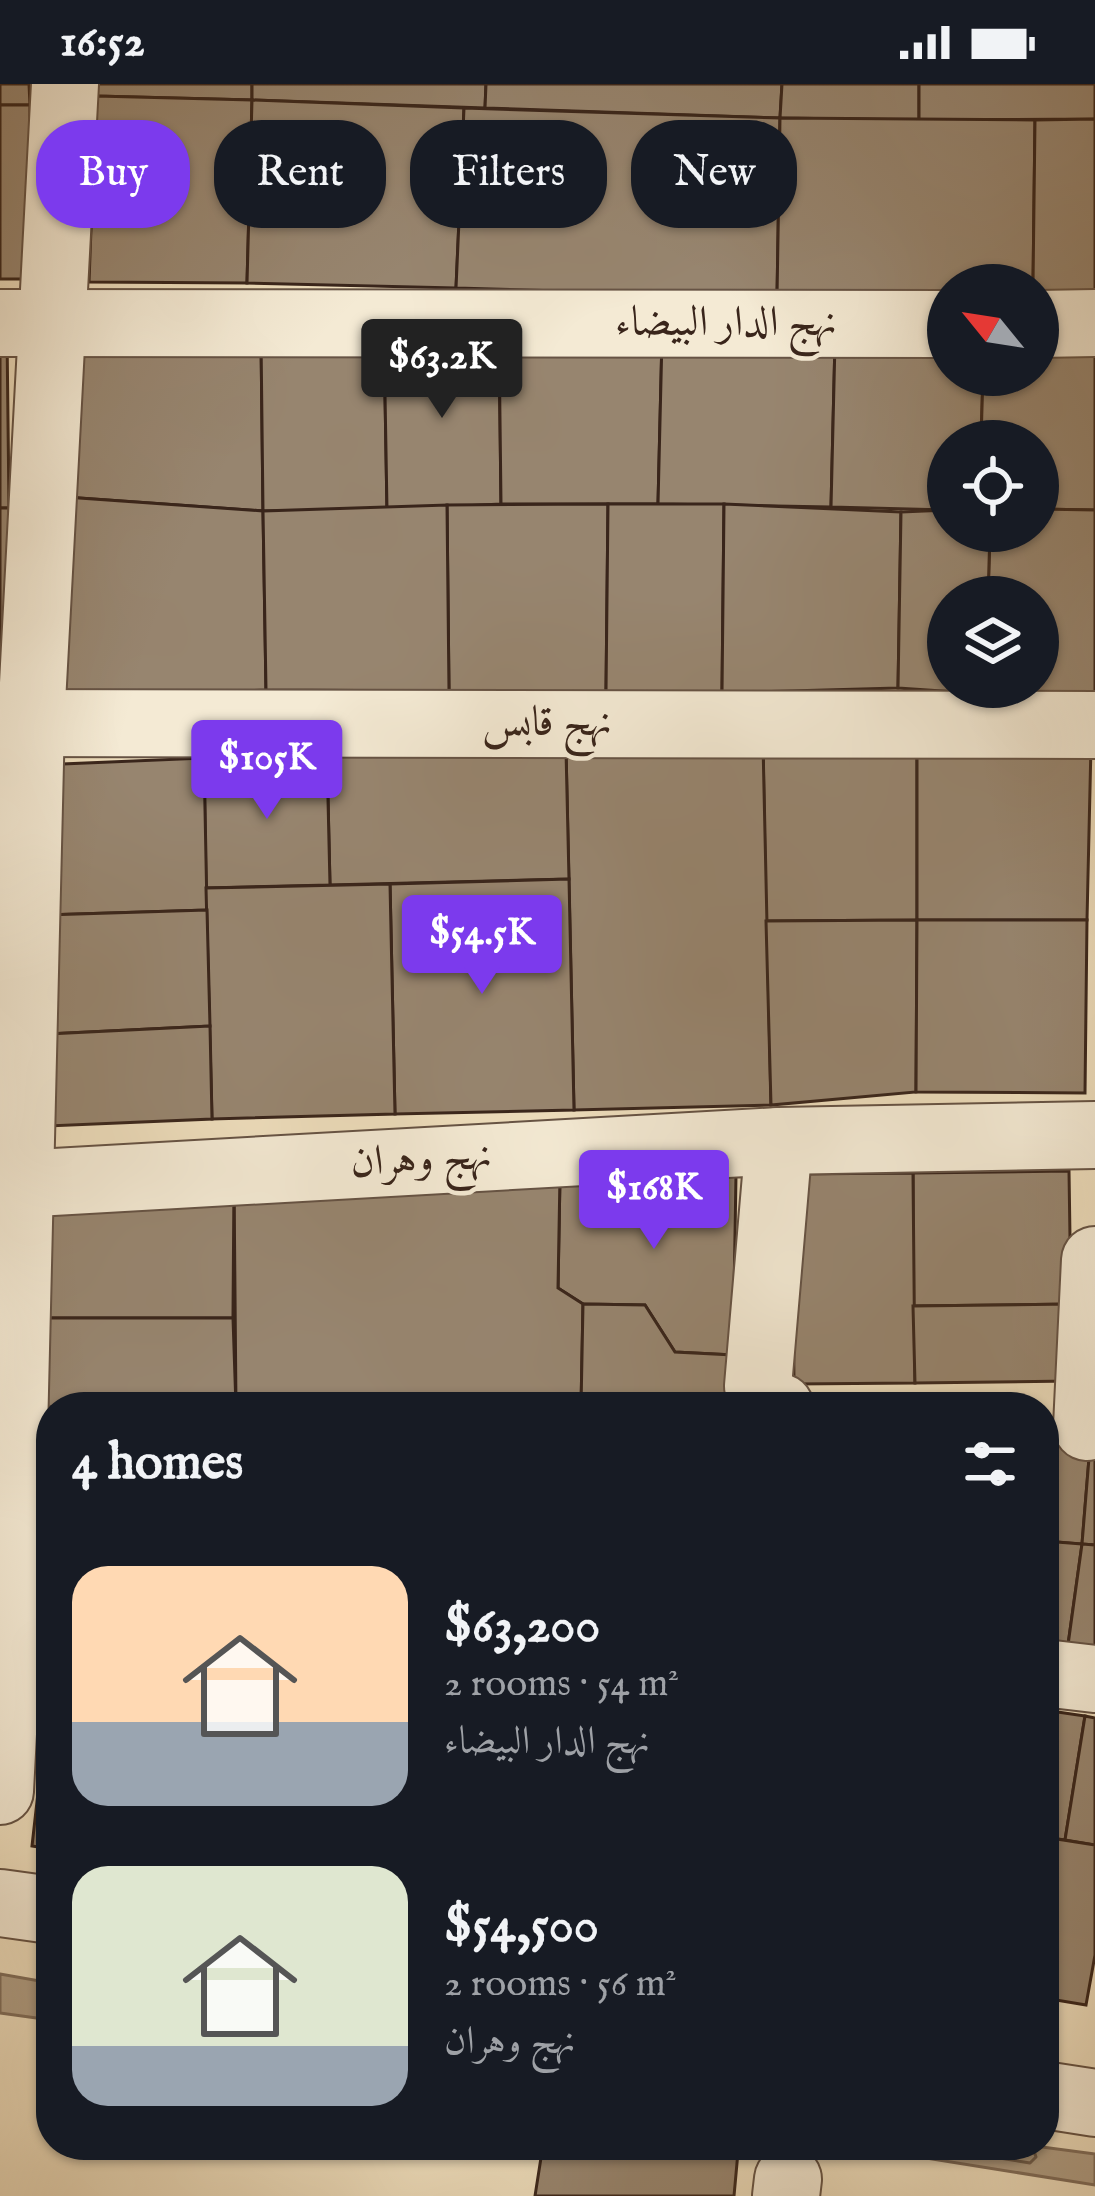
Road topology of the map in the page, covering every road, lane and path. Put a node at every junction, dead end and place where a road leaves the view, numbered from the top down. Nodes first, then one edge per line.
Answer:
1 (65, 84) edge
2 (25, 322) edge
3 (1095, 323) edge
4 (927, 324) edge
5 (1059, 324) edge
6 (16, 722) edge
7 (1095, 725) edge
8 (1095, 1136) edge
9 (779, 1141) junction
10 (9, 1183) edge
11 (1095, 1260) edge
12 (761, 1392) edge
13 (1076, 1426) edge
14 (20, 1600) edge
15 (1059, 1675) edge
16 (1095, 1679) edge
17 (0, 1791) edge
18 (0, 1903) edge
19 (36, 1908) edge
20 (1059, 2097) edge
21 (1095, 2103) edge

1 - 2 street
2 - 4 street, نهج الدار البيضاء
2 - 6 street
3 - 5 street
6 - 7 street, نهج قابس
6 - 10 street
8 - 9 street, نهج وهران
9 - 10 street, نهج وهران
9 - 12 street
10 - 14 street
11 - 13 street
14 - 17 street
15 - 16 street
18 - 19 street
20 - 21 street

